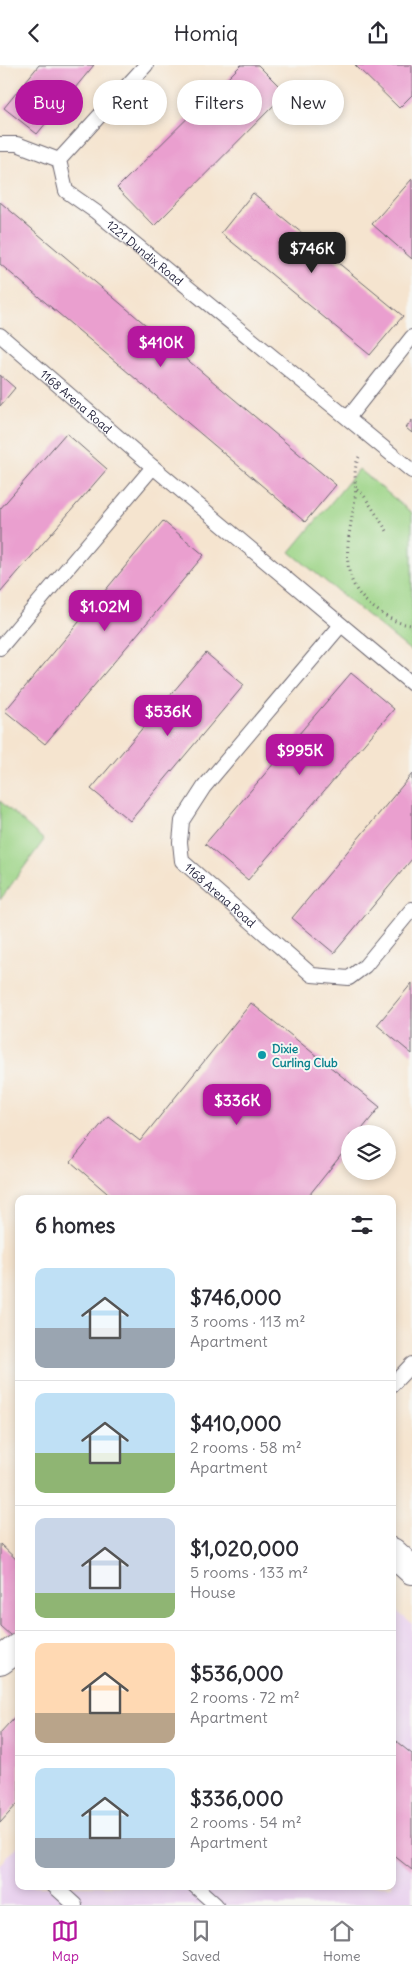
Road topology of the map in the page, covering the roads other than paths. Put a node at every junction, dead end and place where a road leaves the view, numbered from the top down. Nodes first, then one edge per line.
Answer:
1 (146, 65) edge
2 (0, 144) edge
3 (59, 160) junction
4 (0, 335) edge
5 (412, 337) edge
6 (348, 418) junction
7 (153, 467) junction
8 (412, 471) edge
9 (342, 625) junction
10 (0, 648) edge
11 (412, 684) edge
12 (412, 909) edge
13 (412, 1363) edge
14 (396, 1381) edge
15 (396, 1556) edge
16 (412, 1570) edge
17 (15, 1650) edge
18 (0, 1661) edge
19 (58, 1890) edge
20 (199, 1890) edge
21 (75, 1905) edge
22 (216, 1905) edge

1 - 3 lane
2 - 3 lane
3 - 6 lane, 1221 Dundix Road
4 - 7 lane, 1168 Arena Road
5 - 6 lane
6 - 8 lane, 1221 Dundix Road
7 - 9 lane, 1168 Arena Road
7 - 10 lane
9 - 11 lane, 1168 Arena Road
9 - 12 lane, 1168 Arena Road
13 - 14 lane
15 - 16 street
17 - 18 street
19 - 21 lane
20 - 22 lane

